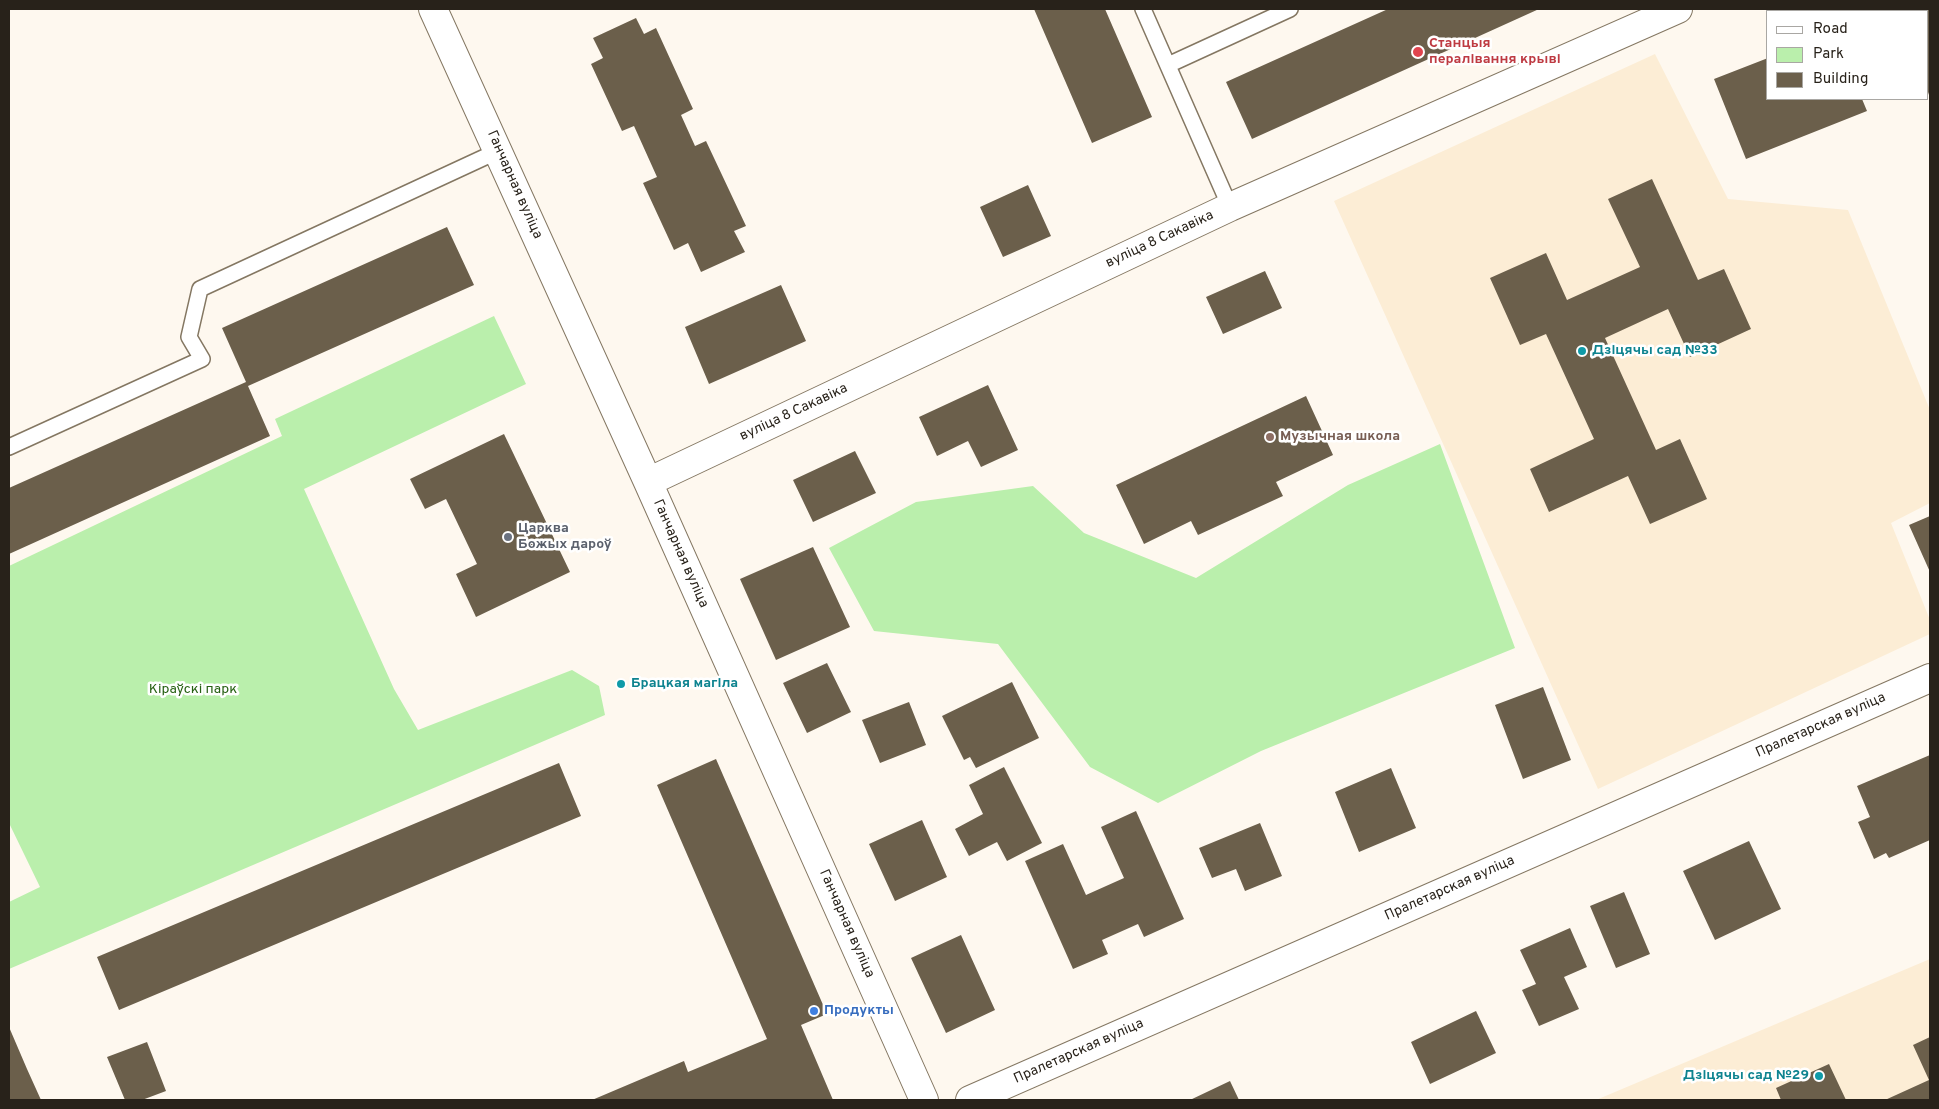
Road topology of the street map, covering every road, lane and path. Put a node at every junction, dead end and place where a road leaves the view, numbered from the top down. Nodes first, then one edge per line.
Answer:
1 (433, 9) edge
2 (1143, 9) edge
3 (1290, 9) edge
4 (1678, 9) edge
5 (1168, 65) junction
6 (498, 151) junction
7 (1230, 207) junction
8 (9, 447) edge
9 (648, 482) junction
10 (1930, 678) edge
11 (924, 1100) edge
12 (970, 1100) edge

1 - 6 street, Ганчарная вуліца
2 - 5 lane
3 - 5 lane
4 - 7 street, вуліца 8 Сакавіка
5 - 7 lane
6 - 8 lane
6 - 9 street, Ганчарная вуліца
7 - 9 street, вуліца 8 Сакавіка
9 - 11 street, Ганчарная вуліца
10 - 12 street, Пралетарская вуліца

